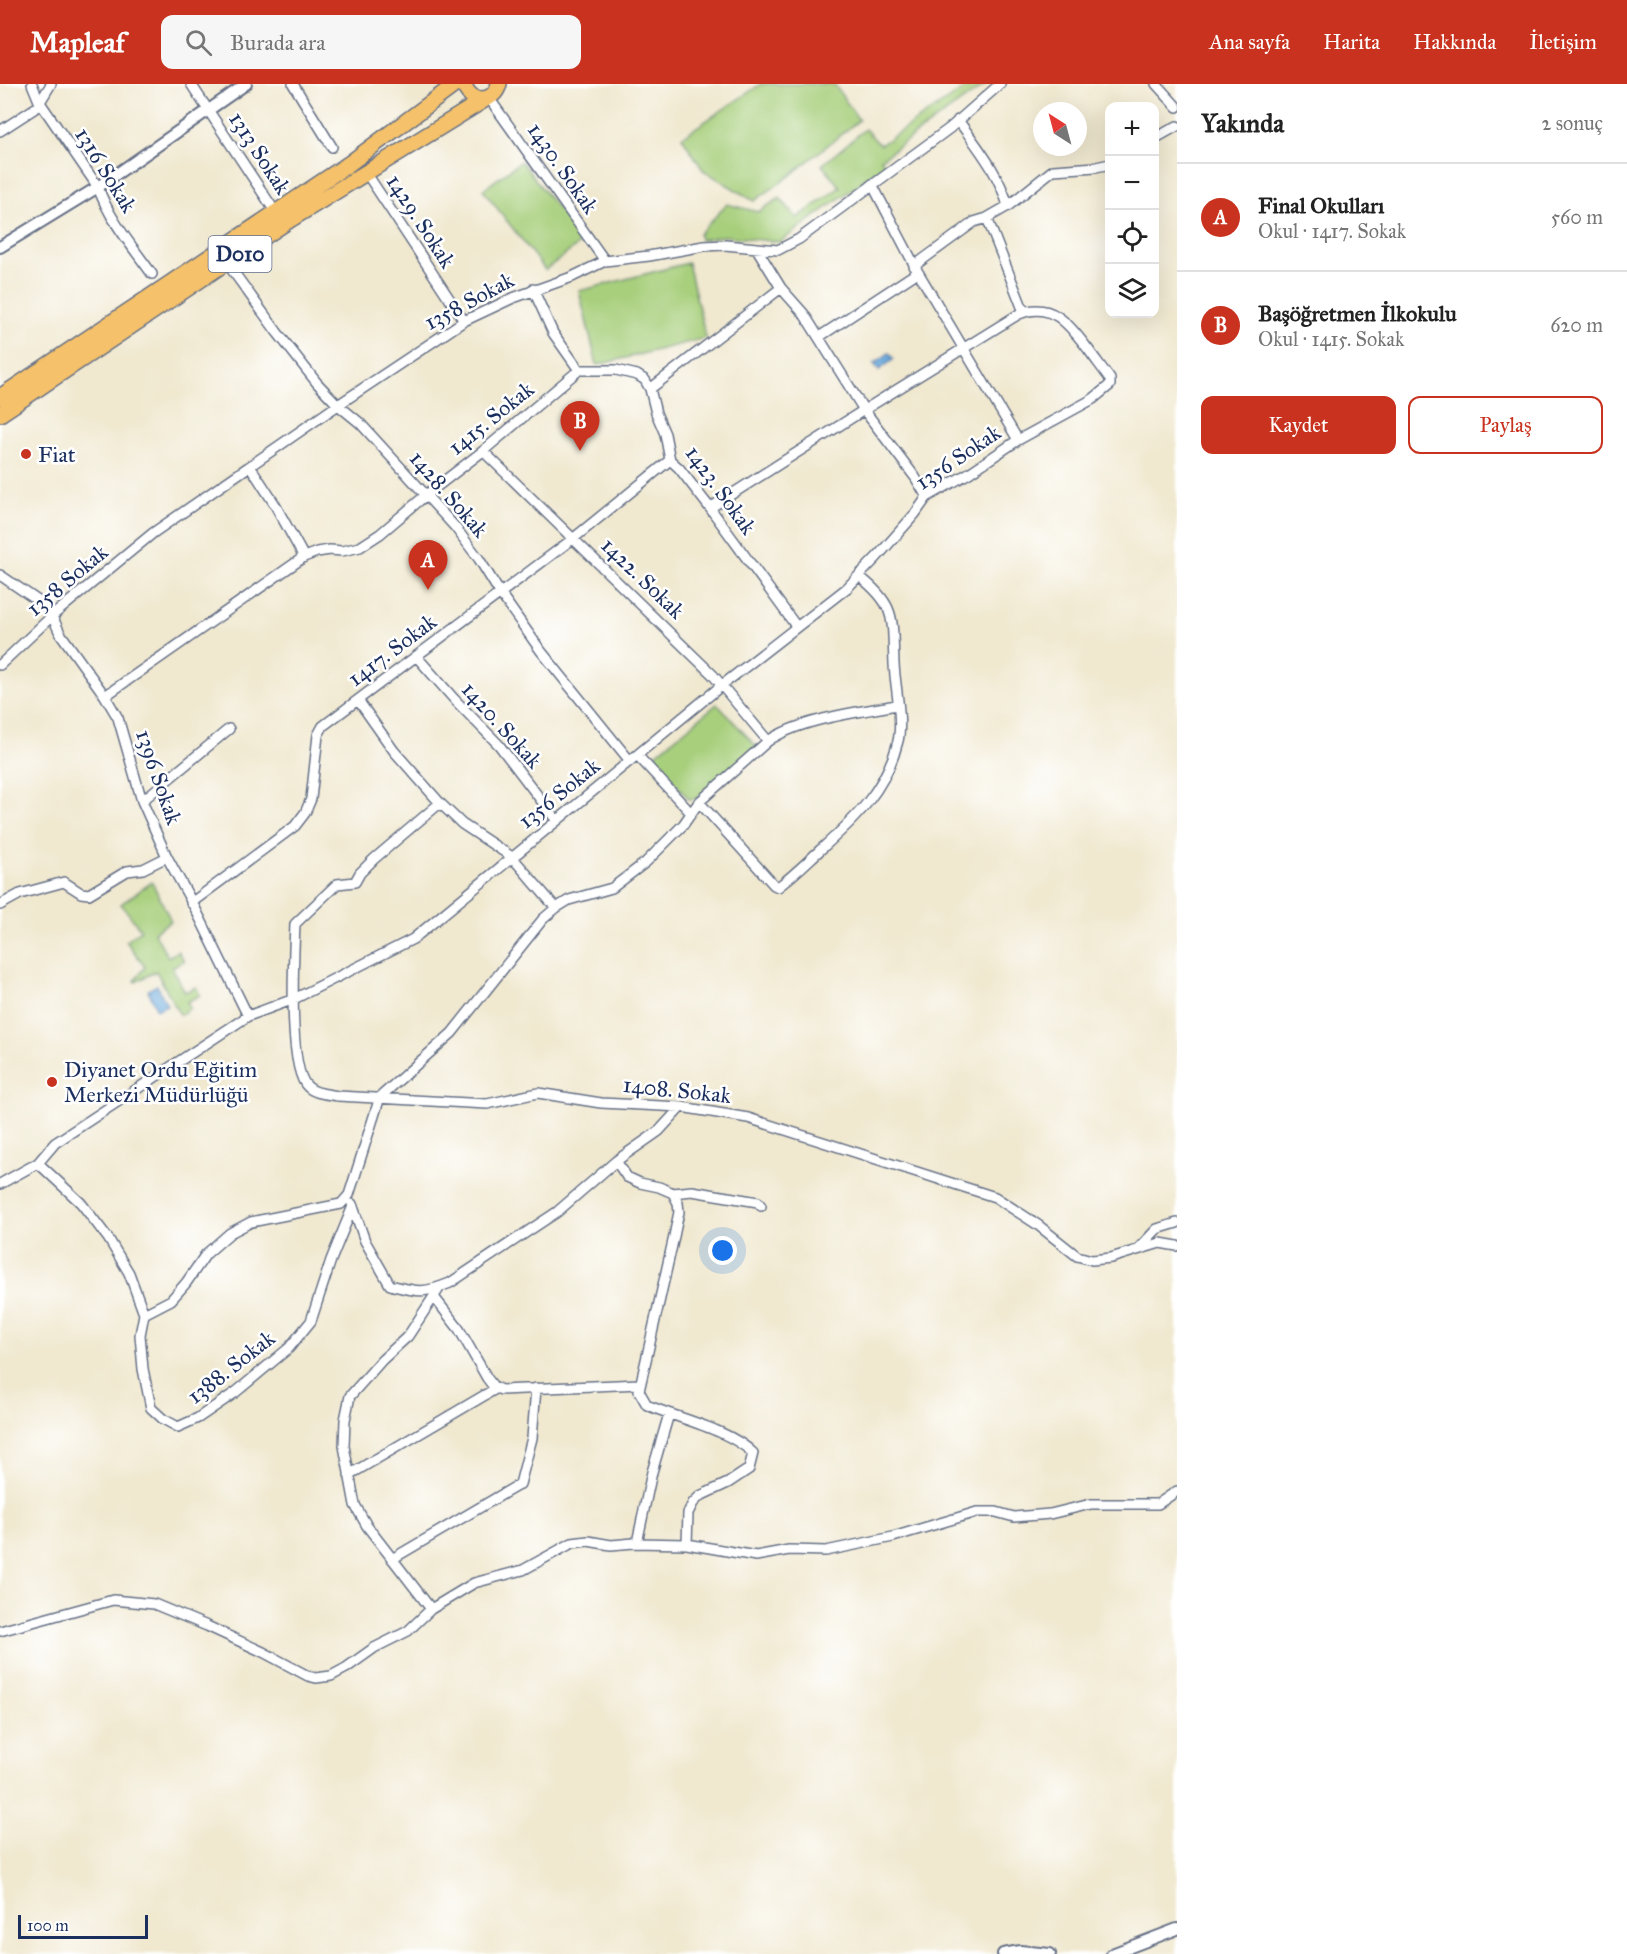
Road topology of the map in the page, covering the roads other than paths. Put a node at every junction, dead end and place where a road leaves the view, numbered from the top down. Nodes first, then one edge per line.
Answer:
1 (32, 84) edge
2 (51, 84) edge
3 (191, 84) edge
4 (246, 84) edge
5 (293, 84) edge
6 (456, 84) edge
7 (464, 84) edge
8 (508, 84) edge
9 (1000, 84) edge
10 (1156, 84) edge
11 (492, 94) edge
12 (39, 101) junction
13 (1177, 107) edge
14 (210, 111) junction
15 (958, 120) junction
16 (1177, 126) edge
17 (0, 131) edge
18 (1159, 137) edge
19 (332, 147) dead end
20 (1105, 165) edge
21 (365, 171) junction
22 (872, 184) junction
23 (98, 187) junction
24 (1008, 206) junction
25 (276, 213) junction
26 (987, 218) junction
27 (0, 247) edge
28 (757, 249) junction
29 (605, 261) junction
30 (227, 262) junction
31 (916, 269) junction
32 (152, 274) dead end
33 (781, 288) junction
34 (533, 289) junction
35 (1024, 312) junction
36 (464, 321) junction
37 (819, 337) junction
38 (962, 349) junction
39 (579, 370) junction
40 (650, 389) junction
41 (0, 397) edge
42 (338, 405) junction
43 (864, 410) junction
44 (0, 414) edge
45 (1018, 440) junction
46 (483, 451) junction
47 (670, 460) junction
48 (250, 465) junction
49 (426, 495) junction
50 (927, 497) junction
51 (710, 508) junction
52 (574, 538) junction
53 (304, 557) junction
54 (0, 575) edge
55 (859, 576) junction
56 (500, 593) junction
57 (52, 616) junction
58 (796, 626) junction
59 (417, 657) junction
60 (0, 666) edge
61 (721, 686) junction
62 (105, 696) junction
63 (358, 700) junction
64 (897, 705) junction
65 (229, 729) dead end
66 (768, 741) junction
67 (634, 758) junction
68 (142, 801) junction
69 (699, 802) junction
70 (440, 803) junction
71 (691, 813) junction
72 (557, 820) junction
73 (512, 857) junction
74 (167, 858) junction
75 (191, 903) junction
76 (0, 905) edge
77 (556, 908) junction
78 (294, 999) junction
79 (248, 1016) junction
80 (380, 1097) junction
81 (681, 1107) junction
82 (616, 1161) junction
83 (39, 1163) junction
84 (0, 1184) edge
85 (673, 1193) junction
86 (349, 1195) junction
87 (353, 1206) junction
88 (761, 1206) dead end
89 (1177, 1223) edge
90 (1177, 1246) edge
91 (1138, 1250) junction
92 (440, 1287) junction
93 (434, 1297) junction
94 (144, 1314) junction
95 (640, 1384) junction
96 (497, 1388) junction
97 (536, 1388) junction
98 (669, 1414) junction
99 (349, 1475) junction
100 (1177, 1491) edge
101 (638, 1543) junction
102 (687, 1544) junction
103 (392, 1559) junction
104 (432, 1609) junction
105 (0, 1631) edge
106 (1177, 1929) edge
107 (1003, 1954) edge
108 (1050, 1954) edge
109 (1112, 1954) edge

1 - 12 street, 1316 Sokak
2 - 12 street
3 - 14 street, 1313 Sokak
4 - 14 street
5 - 19 street
6 - 25 highway, D010
7 - 11 highway
8 - 11 highway, D010
9 - 15 street, 1358 Sokak
10 - 13 street
11 - 21 highway, D010
11 - 29 street, 1430. Sokak
12 - 17 street
12 - 23 street, 1316 Sokak
14 - 23 street
14 - 25 street, 1313 Sokak
15 - 22 street, 1358 Sokak
15 - 24 street
16 - 18 street
20 - 24 street
21 - 30 highway, D010
21 - 36 street, 1429. Sokak
22 - 28 street, 1358 Sokak
22 - 31 street
23 - 27 street
23 - 32 street, 1316 Sokak
24 - 26 street
25 - 41 highway, D010
26 - 31 street
26 - 35 street
28 - 29 street, 1358 Sokak
28 - 33 street
29 - 34 street, 1358 Sokak
30 - 42 street, 1428. Sokak
30 - 44 highway, D010
31 - 37 street
31 - 38 street
33 - 37 street
33 - 40 street
34 - 36 street, 1358 Sokak
34 - 39 street
35 - 38 street
35 - 45 street, 1356 Sokak
36 - 42 street, 1358 Sokak
37 - 43 street
38 - 43 street
38 - 45 street
39 - 40 street
39 - 46 street, 1415. Sokak
40 - 47 street, 1423. Sokak
42 - 48 street, 1358 Sokak
42 - 49 street, 1428. Sokak
43 - 50 street
43 - 51 street
45 - 50 street, 1356 Sokak
46 - 49 street, 1415. Sokak
46 - 52 street, 1422. Sokak
47 - 51 street, 1423. Sokak
47 - 52 street, 1417. Sokak
48 - 53 street
48 - 57 street, 1358 Sokak
49 - 53 street, 1415. Sokak
49 - 56 street, 1428. Sokak
50 - 55 street, 1356 Sokak
51 - 58 street, 1423. Sokak
52 - 56 street, 1417. Sokak
52 - 61 street, 1422. Sokak
53 - 62 street
54 - 57 street, 1396 Sokak
55 - 58 street, 1356 Sokak
55 - 64 street
56 - 59 street, 1417. Sokak
56 - 67 street, 1428. Sokak
57 - 60 street, 1358 Sokak
57 - 62 street, 1396 Sokak
58 - 61 street, 1356 Sokak
59 - 63 street, 1417. Sokak
59 - 72 street, 1420. Sokak
61 - 66 street, 1422. Sokak
61 - 67 street, 1356 Sokak
62 - 68 street, 1396 Sokak
63 - 70 street
63 - 75 street, 1417. Sokak
64 - 66 street
64 - 69 street
65 - 68 street
66 - 69 street
67 - 71 street, 1428. Sokak
67 - 72 street, 1356 Sokak
68 - 74 street, 1396 Sokak
69 - 71 street
70 - 73 street
70 - 78 street, 1408. Sokak
71 - 77 street
72 - 73 street, 1356 Sokak
73 - 77 street
73 - 78 street, 1356 Sokak
74 - 75 street, 1396 Sokak
74 - 76 street
75 - 79 street, 1396 Sokak
77 - 80 street
78 - 79 street, 1356 Sokak
78 - 80 street, 1408. Sokak
79 - 83 street, 1356 Sokak
80 - 81 street, 1408. Sokak
80 - 86 street
81 - 82 street
81 - 91 street, 1408. Sokak
82 - 85 street
82 - 92 street
83 - 84 street, 1356 Sokak
83 - 94 street, 1388. Sokak
85 - 88 street
85 - 95 street
86 - 87 street
86 - 94 street
87 - 92 street
87 - 94 street, 1388. Sokak
89 - 91 street
90 - 91 street, 1408. Sokak
92 - 93 street
93 - 96 street
93 - 99 street
95 - 97 street
95 - 98 street
96 - 97 street
96 - 99 street
97 - 103 street
98 - 101 street
98 - 102 street
99 - 103 street
100 - 102 street
101 - 102 street
101 - 104 street
103 - 104 street
104 - 105 street
106 - 109 street
107 - 108 street

